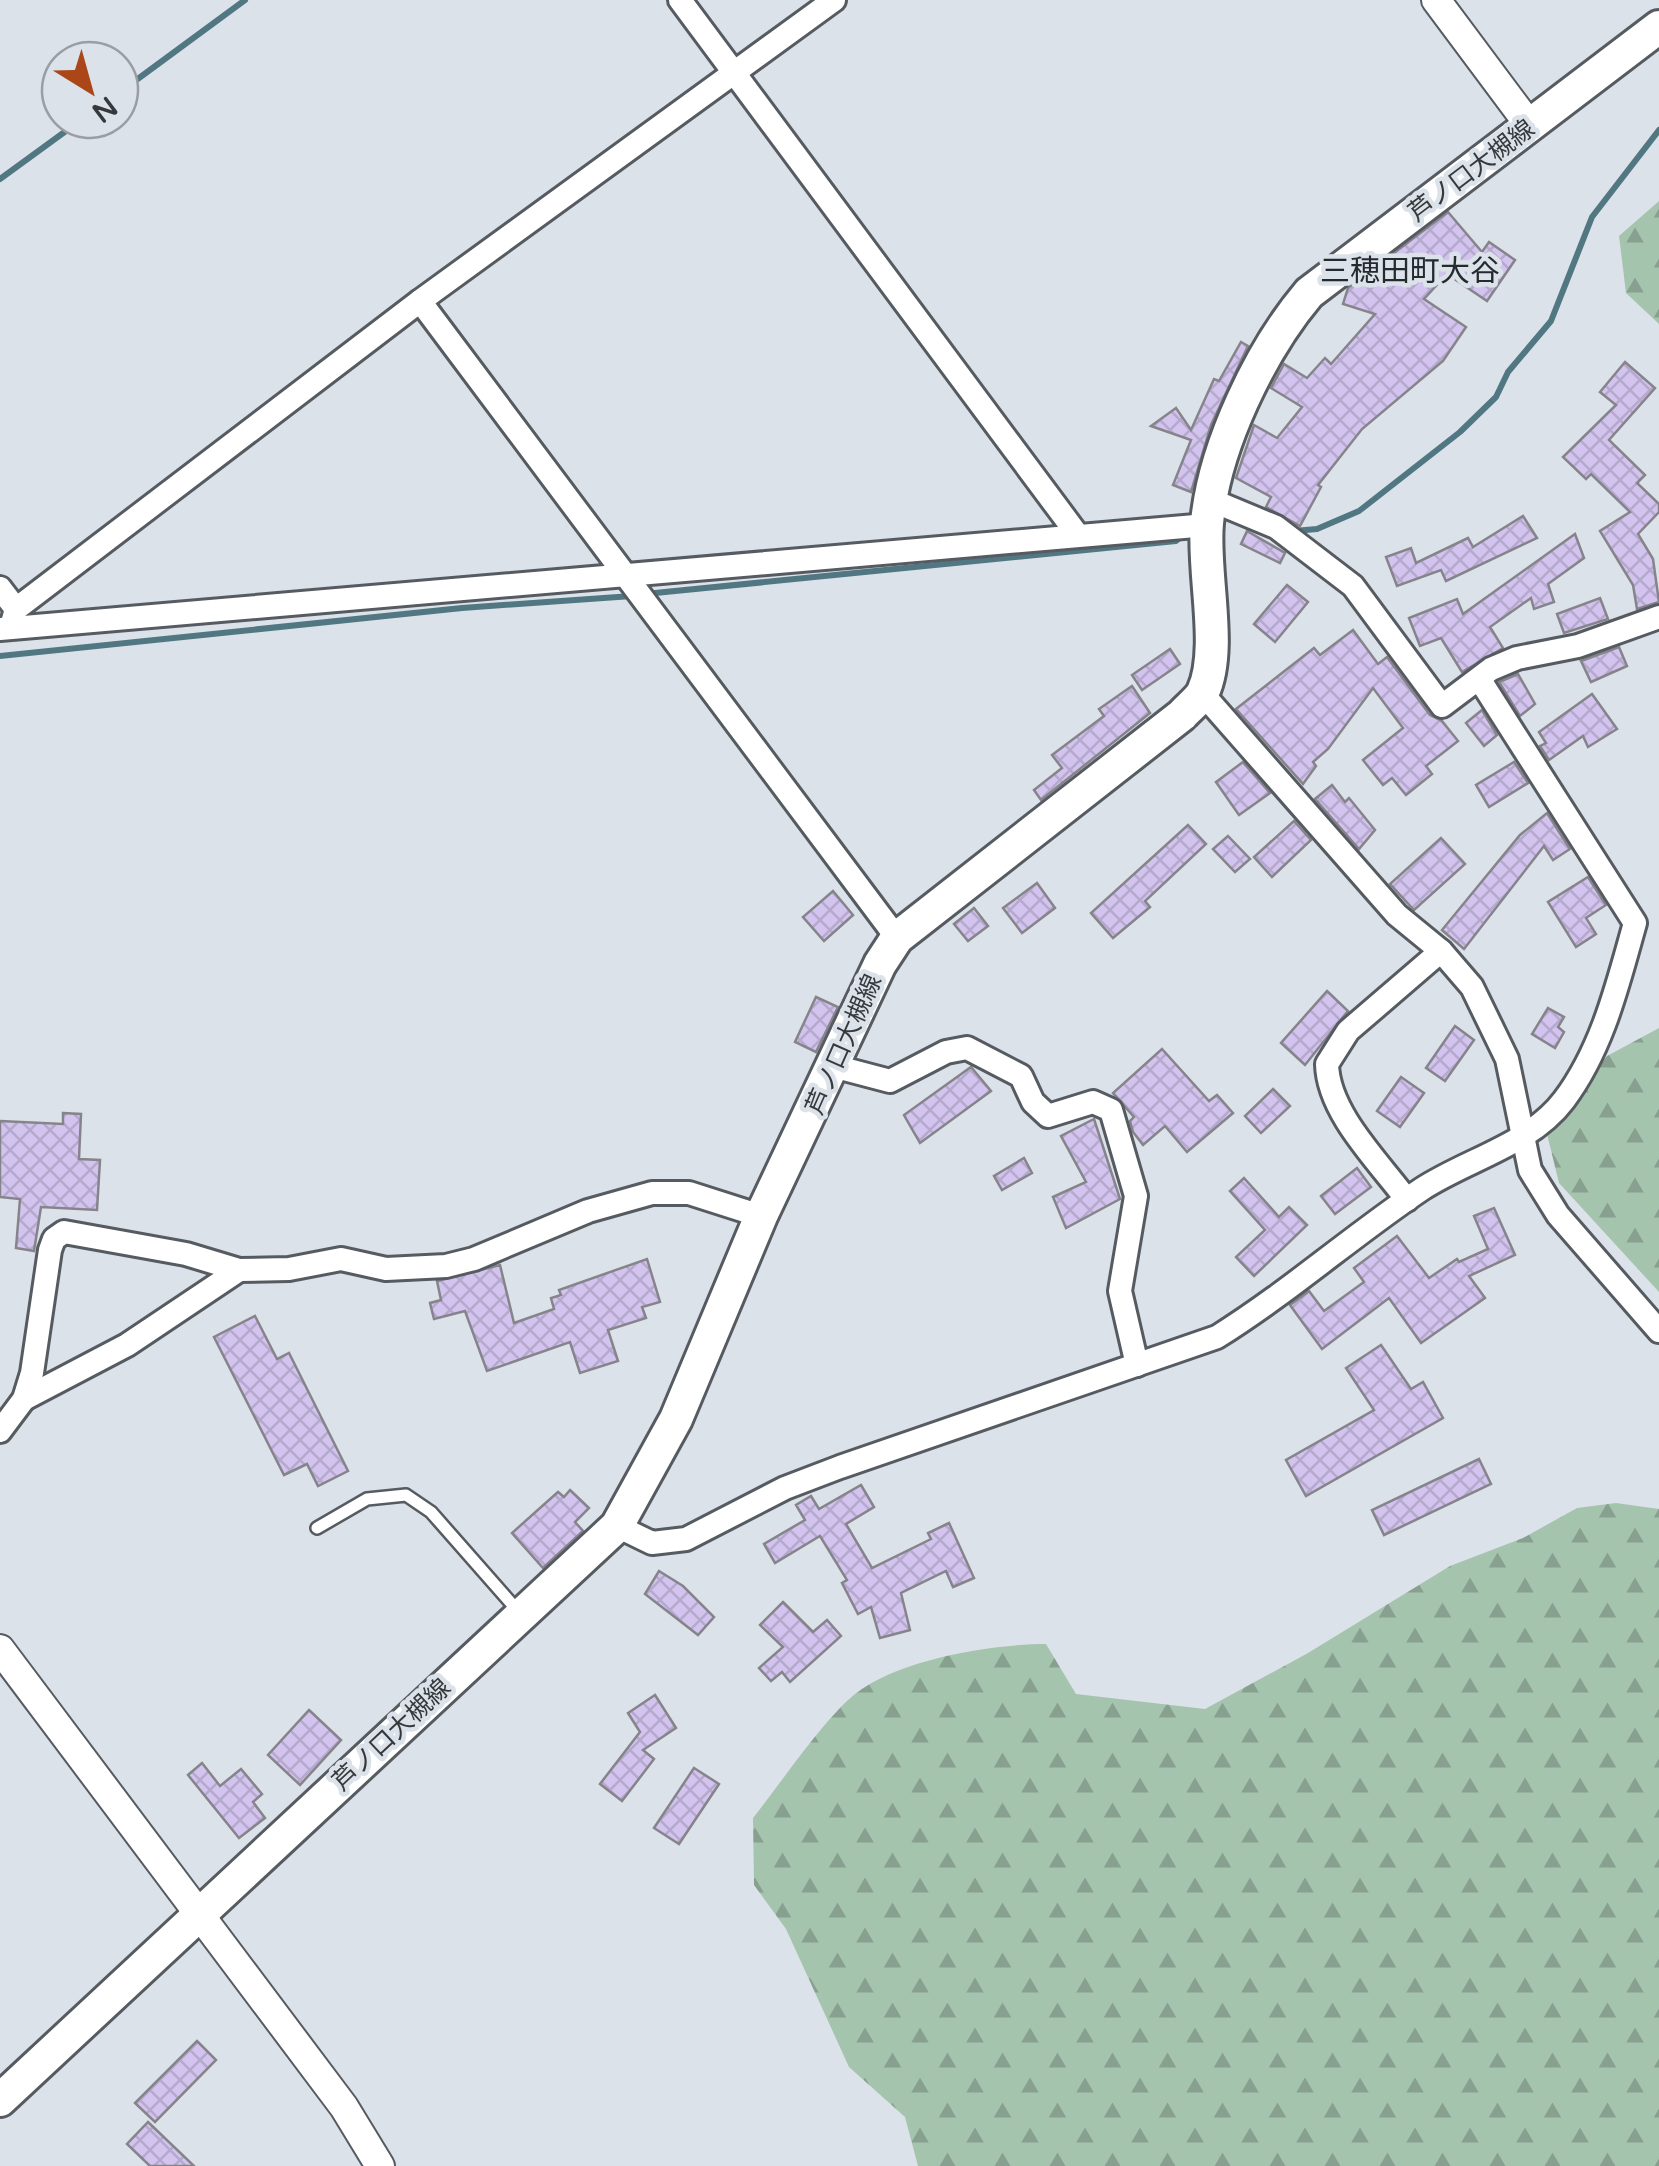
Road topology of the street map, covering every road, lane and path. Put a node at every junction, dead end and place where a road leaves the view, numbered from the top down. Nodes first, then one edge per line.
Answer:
1 (680, 0) edge
2 (834, 0) edge
3 (1436, 0) edge
4 (1659, 27) edge
5 (733, 73) junction
6 (1530, 126) junction
7 (420, 300) junction
8 (1209, 512) junction
9 (1077, 534) junction
10 (627, 576) junction
11 (0, 588) edge
12 (1659, 617) edge
13 (9, 622) edge
14 (1480, 680) junction
15 (1202, 693) junction
16 (898, 938) junction
17 (1441, 952) junction
18 (833, 1066) junction
19 (1524, 1134) junction
20 (1407, 1200) junction
21 (762, 1216) junction
22 (239, 1270) junction
23 (1659, 1332) edge
24 (1137, 1365) junction
25 (24, 1399) junction
26 (0, 1431) edge
27 (617, 1526) junction
28 (316, 1528) dead end
29 (521, 1614) junction
30 (0, 1650) edge
31 (198, 1915) junction
32 (0, 2100) edge
33 (380, 2166) edge

1 - 5 street
2 - 5 street
3 - 6 street
4 - 6 main road, 芦ノ口大槻線
5 - 7 street
5 - 9 street
6 - 8 main road, 芦ノ口大槻線
7 - 10 street
7 - 13 street
8 - 9 street
8 - 14 street
8 - 15 main road, 芦ノ口大槻線
9 - 10 street
10 - 13 street
10 - 16 street
11 - 13 street
12 - 14 street
14 - 19 street
15 - 16 main road, 芦ノ口大槻線
15 - 17 street
16 - 18 main road, 芦ノ口大槻線
17 - 19 street
17 - 20 street
18 - 21 main road, 芦ノ口大槻線
18 - 24 street
19 - 20 street
19 - 23 street
20 - 24 street
21 - 22 street
21 - 27 main road, 芦ノ口大槻線
22 - 25 street
22 - 25 street
24 - 27 street
25 - 26 street
27 - 29 main road, 芦ノ口大槻線
28 - 29 lane
29 - 31 main road, 芦ノ口大槻線
30 - 31 street
31 - 32 main road, 芦ノ口大槻線
31 - 33 street

